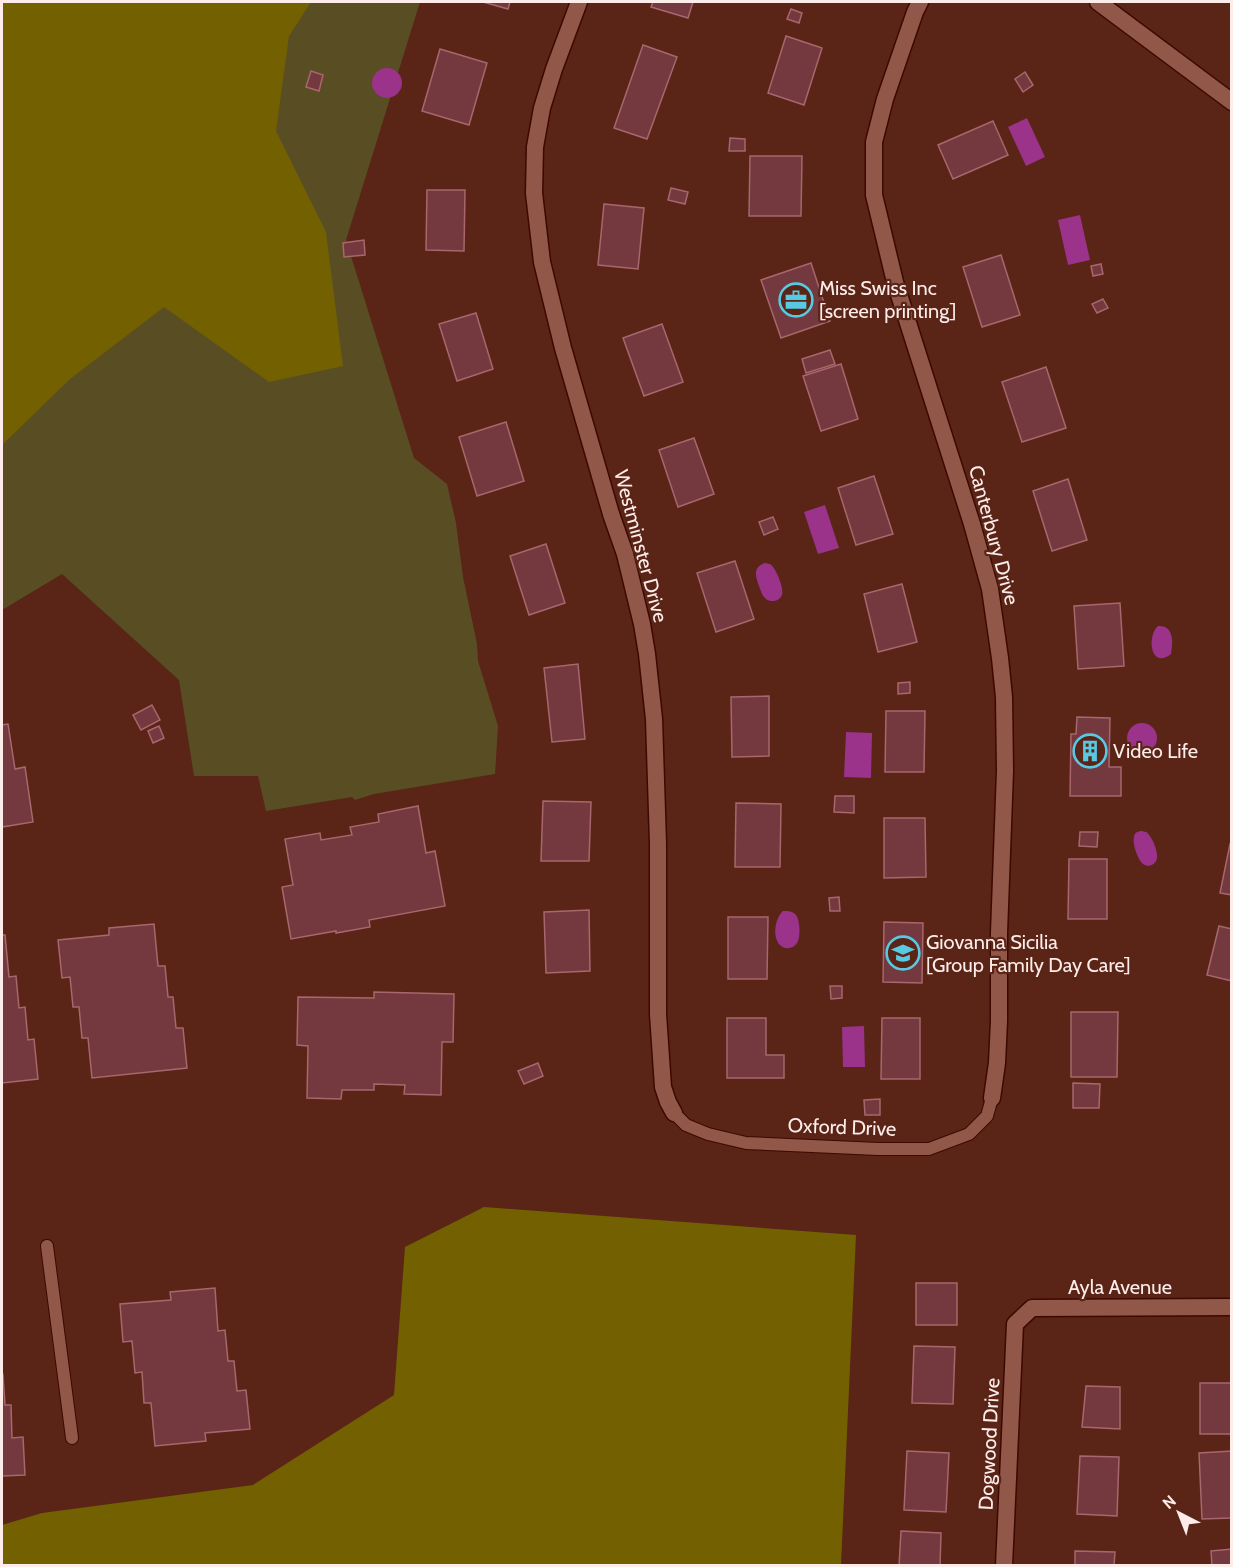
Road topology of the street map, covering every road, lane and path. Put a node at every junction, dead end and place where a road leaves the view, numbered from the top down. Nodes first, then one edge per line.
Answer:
1 (579, 2) edge
2 (920, 2) edge
3 (1098, 2) edge
4 (1232, 102) edge
5 (992, 1098) joint
6 (674, 1113) joint
7 (47, 1246) dead end
8 (1232, 1307) edge
9 (1015, 1324) joint
10 (72, 1438) dead end
11 (1004, 1566) edge

1 - 6 street, Westminster Drive
2 - 5 street, Canterbury Drive
3 - 4 street
5 - 6 lane, Oxford Drive
7 - 10 lane
8 - 9 street, Ayla Avenue
9 - 11 street, Dogwood Drive

